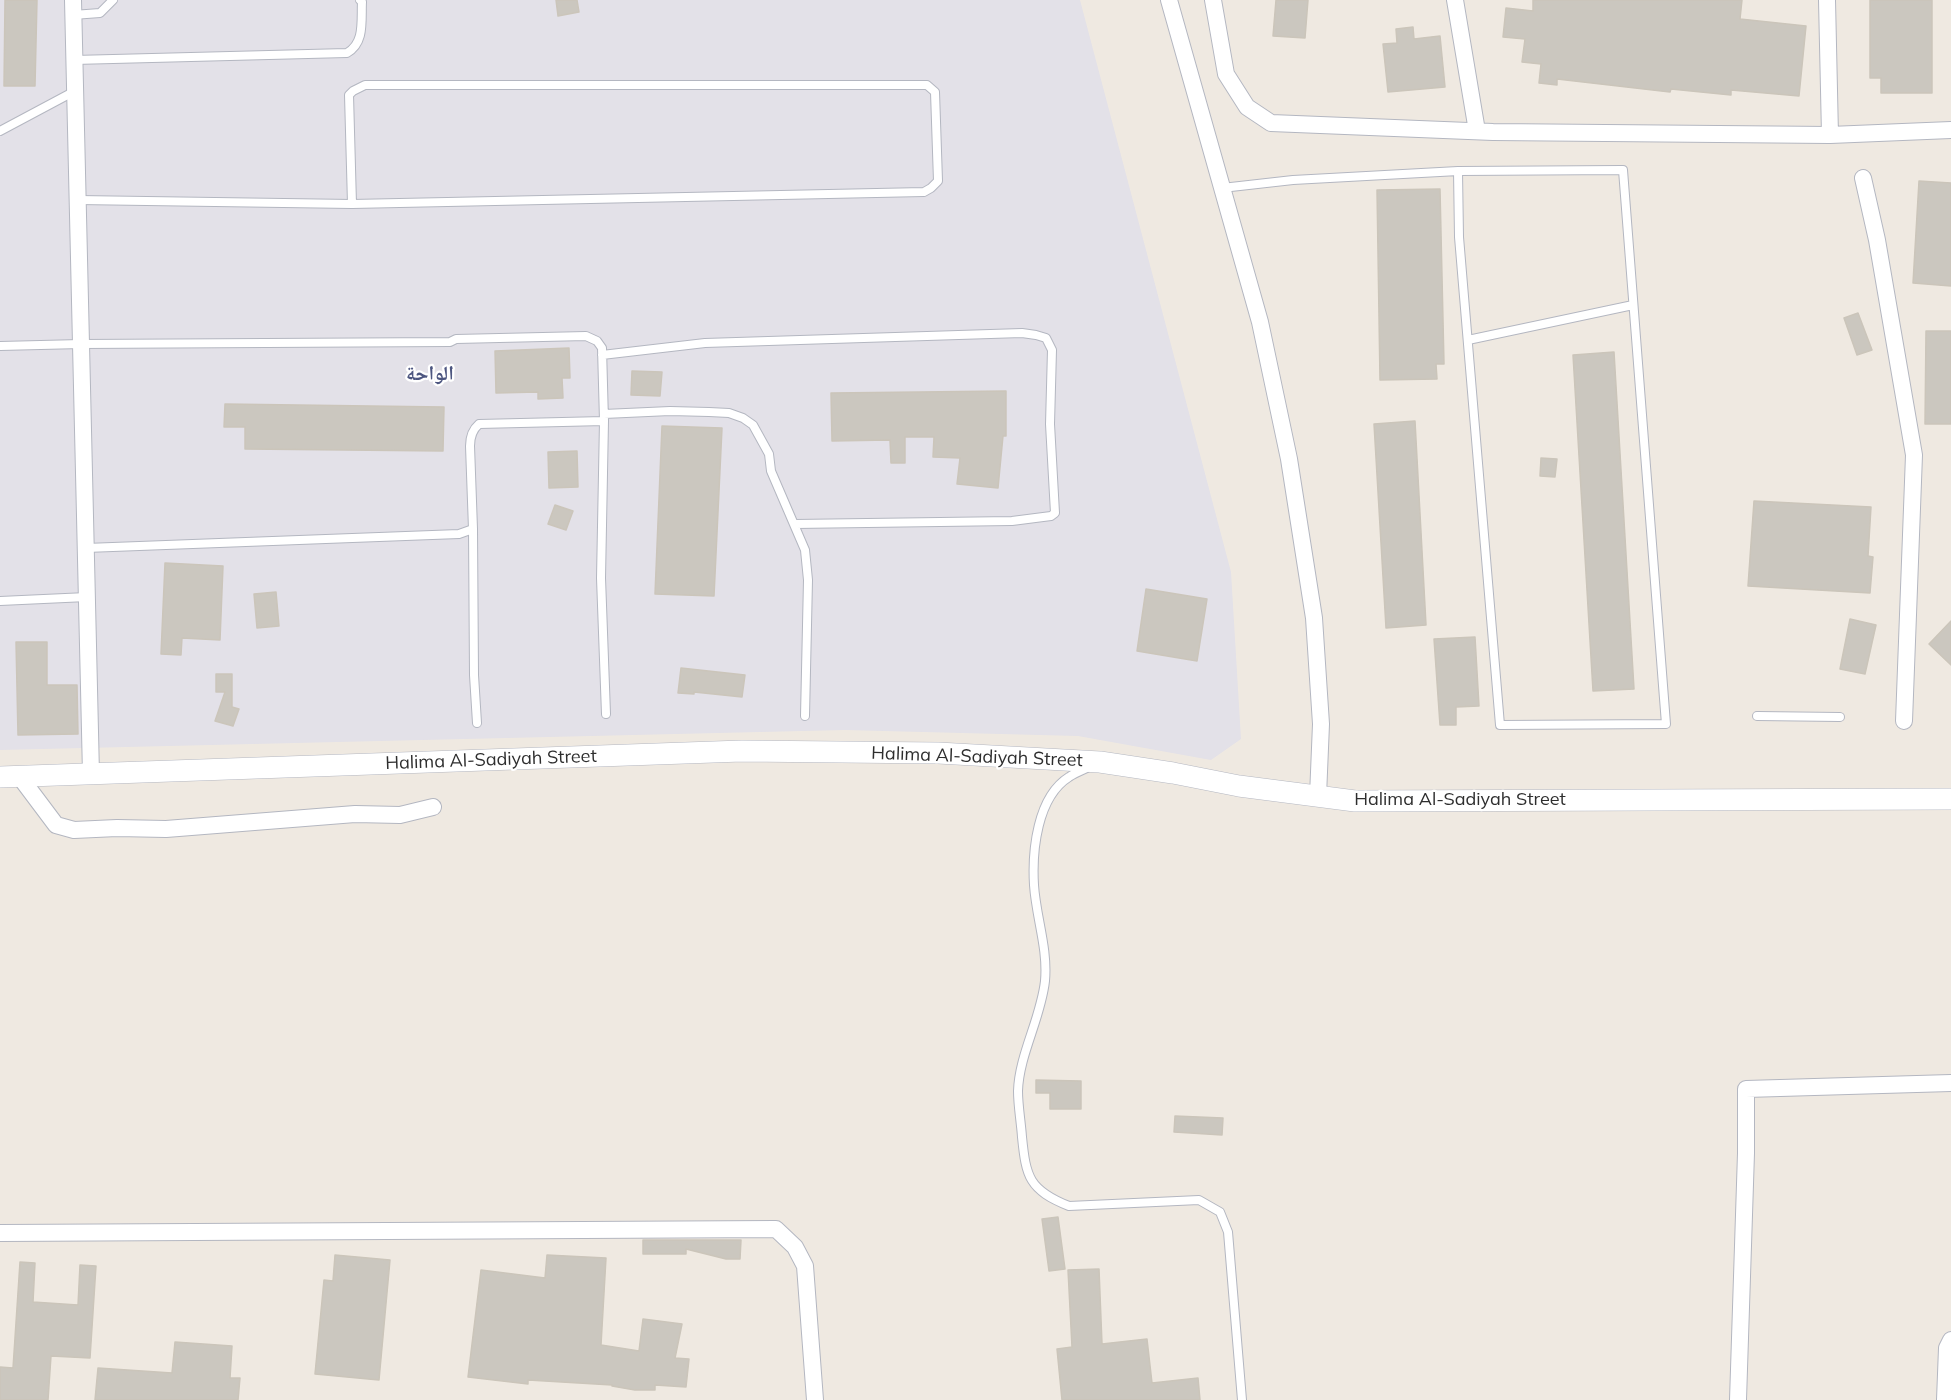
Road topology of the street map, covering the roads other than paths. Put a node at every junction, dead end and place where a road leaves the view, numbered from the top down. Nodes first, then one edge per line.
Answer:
1 (113, 0) edge
2 (360, 0) edge
3 (1170, 0) edge
4 (1213, 0) edge
5 (1455, 0) edge
6 (1827, 0) edge
7 (73, 8) edge
8 (75, 60) junction
9 (75, 91) junction
10 (1951, 130) edge
11 (0, 131) edge
12 (1477, 131) junction
13 (1830, 135) junction
14 (1458, 171) junction
15 (1863, 178) dead end
16 (1222, 188) junction
17 (78, 200) junction
18 (352, 204) junction
19 (1633, 305) junction
20 (1468, 340) junction
21 (81, 344) junction
22 (0, 346) edge
23 (602, 355) junction
24 (604, 417) junction
25 (795, 524) junction
26 (473, 529) junction
27 (86, 548) junction
28 (87, 597) junction
29 (0, 601) edge
30 (606, 714) dead end
31 (1756, 716) dead end
32 (805, 717) dead end
33 (1840, 717) dead end
34 (1904, 721) dead end
35 (477, 723) dead end
36 (1100, 762) junction
37 (91, 774) junction
38 (10, 777) edge
39 (1318, 796) junction
40 (1951, 799) edge
41 (433, 807) dead end
42 (1951, 1083) edge
43 (0, 1233) edge
44 (1951, 1340) edge
45 (815, 1400) edge
46 (1242, 1400) edge
47 (1738, 1400) edge
48 (1945, 1400) edge

1 - 7 lane
2 - 8 lane
3 - 16 street
4 - 12 street
5 - 12 street
6 - 13 street
7 - 8 street
8 - 9 street
9 - 11 lane
9 - 17 street
10 - 13 street
12 - 13 street
14 - 16 lane
14 - 19 lane
14 - 20 lane
15 - 34 street
16 - 39 street
17 - 18 lane
17 - 21 street
18 - 18 lane
19 - 20 lane
19 - 20 lane
21 - 22 lane
21 - 23 lane
21 - 27 street
23 - 24 lane
23 - 25 lane
24 - 25 lane
24 - 26 lane
24 - 30 lane
25 - 32 lane
26 - 27 lane
26 - 35 lane
27 - 28 street
28 - 29 lane
28 - 37 street
31 - 33 lane
36 - 37 street, Halima Al-Sadiyah Street
36 - 39 street, Halima Al-Sadiyah Street
36 - 46 lane
37 - 38 street, Halima Al-Sadiyah Street
38 - 41 street
39 - 40 street, Halima Al-Sadiyah Street
42 - 47 street
43 - 45 street
44 - 48 street

